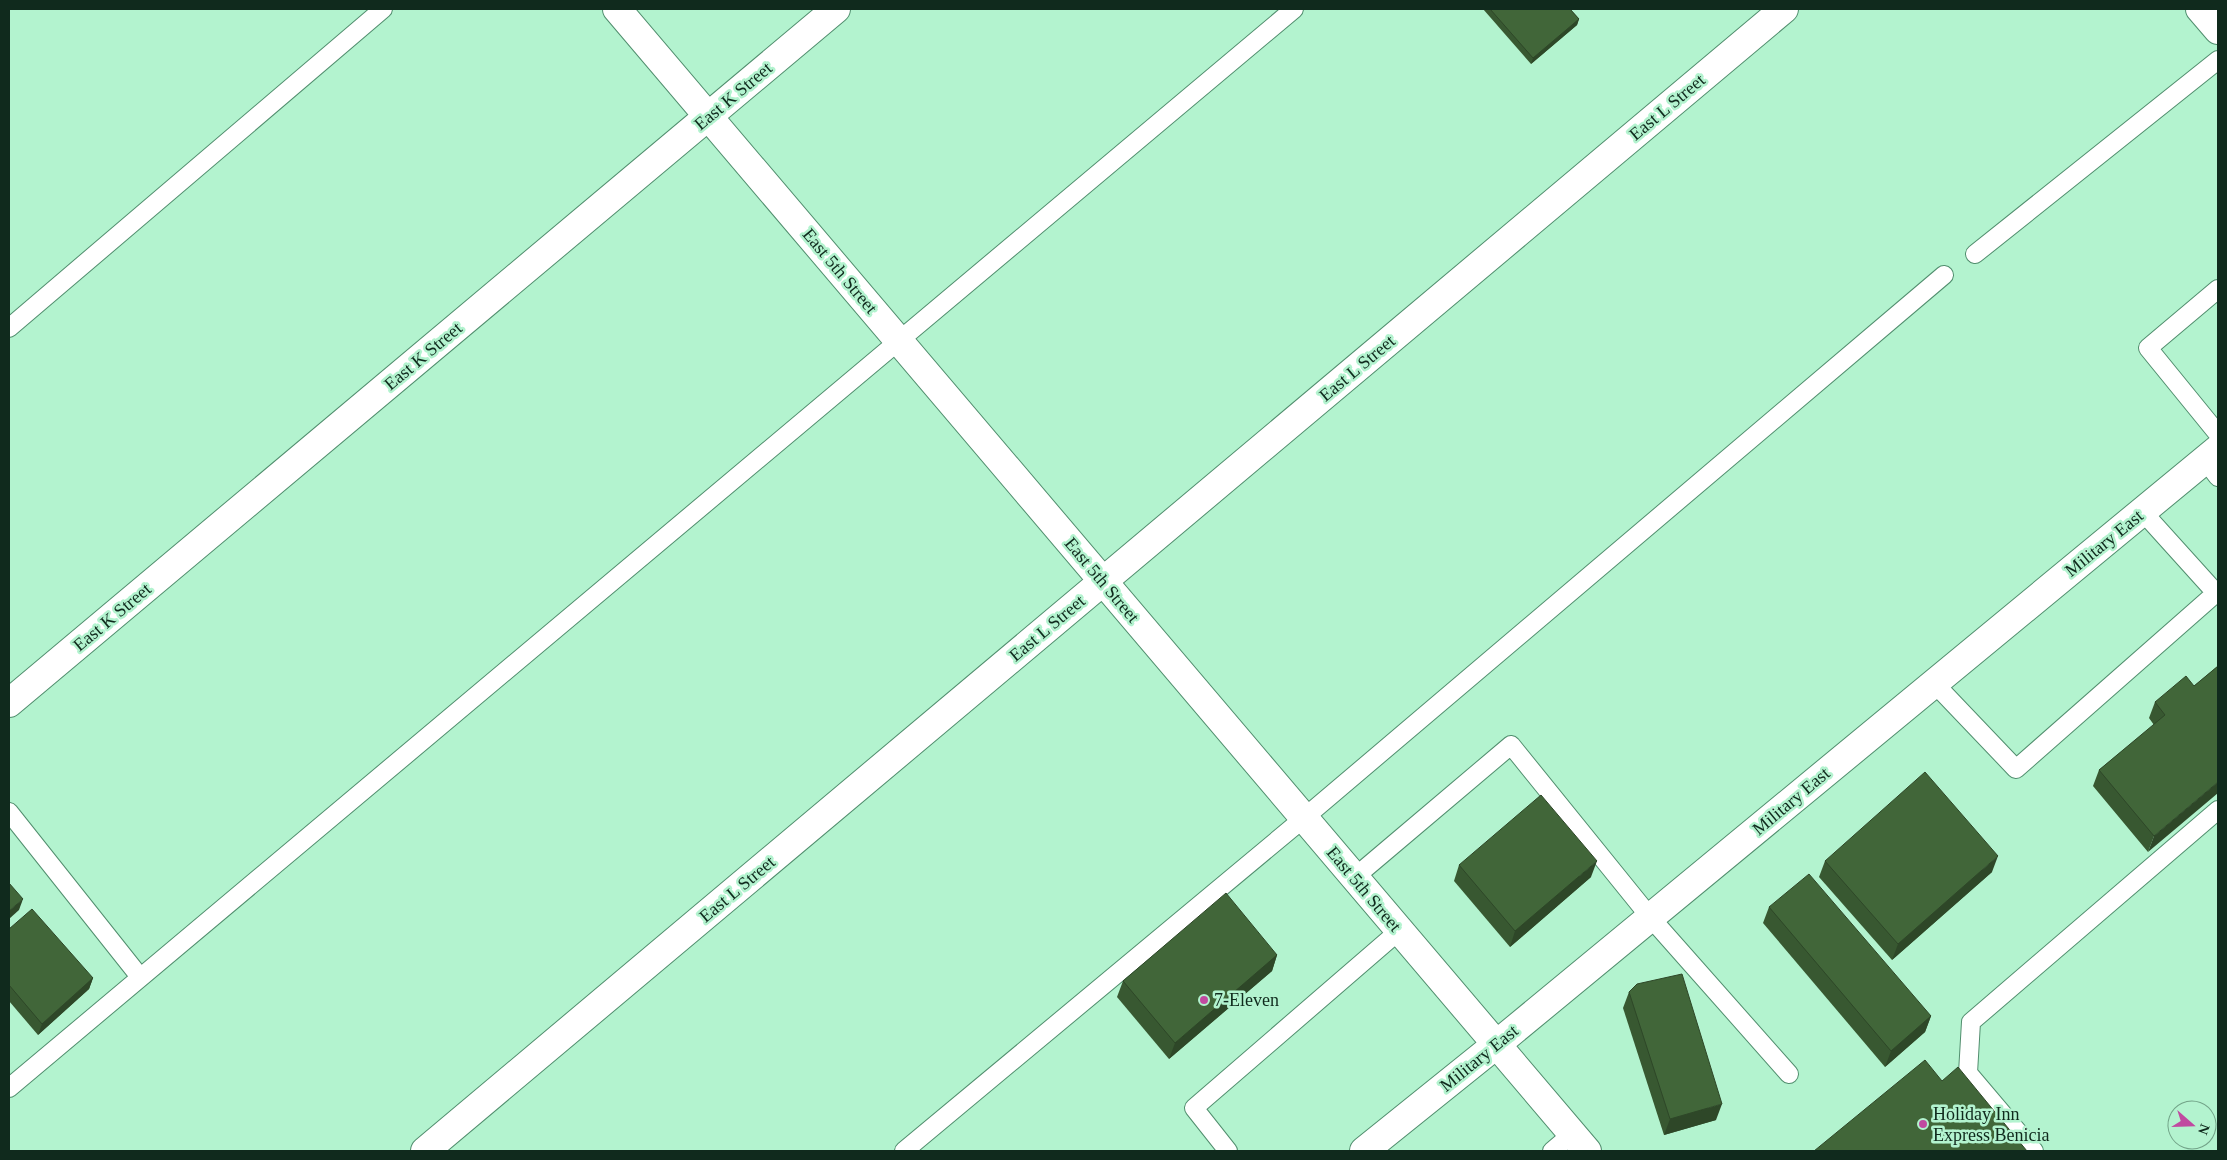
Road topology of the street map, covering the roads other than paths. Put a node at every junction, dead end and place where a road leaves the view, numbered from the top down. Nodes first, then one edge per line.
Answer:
1 (383, 9) edge
2 (617, 9) edge
3 (836, 9) edge
4 (1294, 9) edge
5 (2200, 9) edge
6 (1772, 12) edge
7 (2218, 30) edge
8 (2218, 60) edge
9 (708, 116) junction
10 (1974, 254) dead end
11 (1944, 275) dead end
12 (2218, 289) edge
13 (9, 328) edge
14 (898, 339) junction
15 (2218, 434) edge
16 (2214, 462) edge
17 (2142, 511) junction
18 (1103, 581) junction
19 (1934, 683) junction
20 (9, 704) edge
21 (2218, 810) edge
22 (9, 812) edge
23 (1304, 818) junction
24 (1355, 877) junction
25 (1650, 917) junction
26 (1400, 930) junction
27 (140, 977) junction
28 (1497, 1044) junction
29 (1789, 1074) dead end
30 (9, 1088) edge
31 (1580, 1142) edge
32 (1370, 1149) edge
33 (425, 1151) edge
34 (904, 1151) edge
35 (1228, 1151) edge
36 (1552, 1151) edge
37 (2034, 1151) edge

1 - 13 lane
2 - 9 street, East 5th Street
3 - 9 street, East K Street
4 - 14 lane
5 - 7 street
6 - 18 street, East L Street
8 - 10 lane
9 - 14 street, East 5th Street
9 - 20 street, East K Street
11 - 23 lane
12 - 15 lane
14 - 18 street, East 5th Street
14 - 27 lane
16 - 17 street, Military East
17 - 19 street, Military East
17 - 19 lane
18 - 23 street, East 5th Street
18 - 33 street, East L Street
19 - 25 street, Military East
21 - 37 lane
22 - 27 lane
23 - 24 street, East 5th Street
23 - 34 lane
24 - 25 lane
24 - 26 street, East 5th Street
25 - 28 street, Military East
25 - 29 lane
26 - 28 street, East 5th Street
26 - 35 lane
27 - 30 lane
28 - 31 street, East 5th Street
28 - 32 street, Military East
31 - 36 lane

